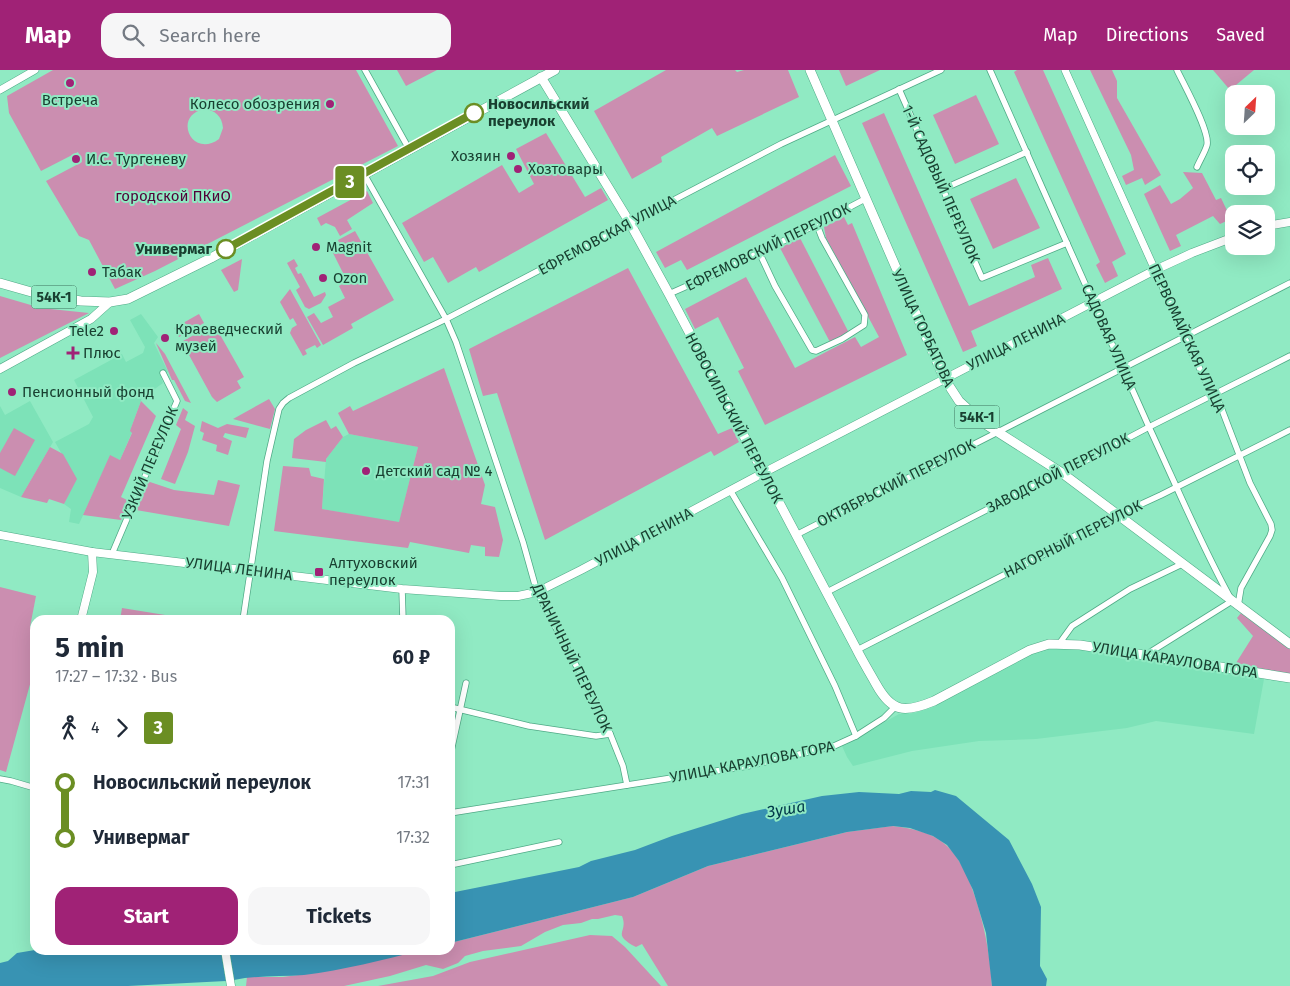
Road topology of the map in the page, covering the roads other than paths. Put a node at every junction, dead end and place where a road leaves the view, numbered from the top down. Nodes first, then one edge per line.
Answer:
1 (35, 70) edge
2 (364, 70) edge
3 (555, 70) edge
4 (810, 70) edge
5 (941, 70) edge
6 (990, 70) edge
7 (1066, 70) edge
8 (1177, 70) edge
9 (541, 78) junction
10 (899, 89) junction
11 (0, 90) edge
12 (831, 120) junction
13 (409, 149) junction
14 (1027, 152) junction
15 (1197, 167) dead end
16 (364, 174) junction
17 (943, 189) junction
18 (866, 199) junction
19 (1290, 222) edge
20 (630, 223) junction
21 (1275, 224) edge
22 (816, 225) junction
23 (1225, 240) edge
24 (1067, 243) junction
25 (760, 254) junction
26 (1155, 270) junction
27 (0, 283) edge
28 (1290, 283) edge
29 (669, 294) junction
30 (110, 302) junction
31 (1092, 303) junction
32 (446, 319) junction
33 (1184, 336) junction
34 (1290, 356) edge
35 (1121, 368) junction
36 (0, 369) edge
37 (163, 373) dead end
38 (944, 378) junction
39 (1212, 394) junction
40 (1149, 427) junction
41 (1290, 430) edge
42 (998, 432) junction
43 (1238, 455) junction
44 (763, 473) junction
45 (1062, 473) junction
46 (1176, 487) junction
47 (730, 490) junction
48 (1117, 515) junction
49 (796, 535) junction
50 (0, 536) edge
51 (92, 552) junction
52 (112, 554) junction
53 (1182, 564) junction
54 (251, 570) junction
55 (402, 589) junction
56 (537, 592) junction
57 (826, 592) junction
58 (1235, 604) junction
59 (82, 615) edge
60 (244, 615) edge
61 (403, 615) edge
62 (1059, 644) junction
63 (1290, 644) edge
64 (857, 650) junction
65 (1144, 656) junction
66 (1290, 678) edge
67 (466, 683) dead end
68 (894, 707) junction
69 (455, 708) edge
70 (462, 709) junction
71 (610, 734) junction
72 (455, 736) edge
73 (856, 736) junction
74 (0, 780) edge
75 (627, 785) junction
76 (30, 787) edge
77 (455, 812) edge
78 (559, 842) dead end
79 (455, 864) edge
80 (226, 955) edge
81 (231, 986) edge

1 - 11 street
2 - 13 street
3 - 9 main road, 54К-1
4 - 12 main road, УЛИЦА ГОРБАТОВА / 54К-1
5 - 10 street, ЕФРЕМОВСКАЯ УЛИЦА
6 - 14 street, САДОВАЯ УЛИЦА
7 - 26 street, ПЕРВОМАЙСКАЯ УЛИЦА
8 - 15 street
9 - 13 main road, 54К-1
9 - 20 main road, НОВОСИЛЬСКИЙ ПЕРЕУЛОК
10 - 12 street, ЕФРЕМОВСКАЯ УЛИЦА
10 - 17 street, 1-Й САДОВЫЙ ПЕРЕУЛОК
12 - 18 main road, УЛИЦА ГОРБАТОВА / 54К-1
12 - 20 street, ЕФРЕМОВСКАЯ УЛИЦА
13 - 16 main road, 54К-1
14 - 17 street
14 - 24 street, САДОВАЯ УЛИЦА
16 - 30 main road, 54К-1
16 - 32 street, ДРАНИЧНЫЙ ПЕРЕУЛОК
17 - 24 street, 1-Й САДОВЫЙ ПЕРЕУЛОК
18 - 22 street, ЕФРЕМОВСКИЙ ПЕРЕУЛОК
18 - 38 main road, УЛИЦА ГОРБАТОВА / 54К-1
19 - 21 main road
20 - 29 main road, НОВОСИЛЬСКИЙ ПЕРЕУЛОК
20 - 32 street, ЕФРЕМОВСКАЯ УЛИЦА
22 - 25 street, ЕФРЕМОВСКИЙ ПЕРЕУЛОК
22 - 25 street
23 - 26 main road, УЛИЦА ЛЕНИНА
24 - 31 street, САДОВАЯ УЛИЦА
25 - 29 street, ЕФРЕМОВСКИЙ ПЕРЕУЛОК
26 - 31 main road, УЛИЦА ЛЕНИНА
26 - 33 street, ПЕРВОМАЙСКАЯ УЛИЦА
27 - 30 main road, 54К-1
28 - 33 street, ОКТЯБРЬСКИЙ ПЕРЕУЛОК
29 - 44 main road, НОВОСИЛЬСКИЙ ПЕРЕУЛОК
30 - 36 main road
31 - 35 street, САДОВАЯ УЛИЦА
31 - 38 main road, УЛИЦА ЛЕНИНА
32 - 54 street, ЕФРЕМОВСКАЯ УЛИЦА
32 - 56 street, ДРАНИЧНЫЙ ПЕРЕУЛОК
33 - 35 street, ОКТЯБРЬСКИЙ ПЕРЕУЛОК
33 - 39 street, ПЕРВОМАЙСКАЯ УЛИЦА
34 - 39 street, ЗАВОДСКОЙ ПЕРЕУЛОК
35 - 40 street, САДОВАЯ УЛИЦА
35 - 42 street, ОКТЯБРЬСКИЙ ПЕРЕУЛОК
37 - 52 street, УЗКИЙ ПЕРЕУЛОК
38 - 42 main road, УЛИЦА ГОРБАТОВА / 54К-1
38 - 44 main road, УЛИЦА ЛЕНИНА
39 - 40 street, ЗАВОДСКОЙ ПЕРЕУЛОК
39 - 43 street, ПЕРВОМАЙСКАЯ УЛИЦА
40 - 45 street, ЗАВОДСКОЙ ПЕРЕУЛОК
40 - 46 street, САДОВАЯ УЛИЦА
41 - 43 street, НАГОРНЫЙ ПЕРЕУЛОК
42 - 45 main road, УЛИЦА ГОРБАТОВА / 54К-1
42 - 49 street, ОКТЯБРЬСКИЙ ПЕРЕУЛОК
43 - 46 street, НАГОРНЫЙ ПЕРЕУЛОК
43 - 58 street, ПЕРВОМАЙСКАЯ УЛИЦА
44 - 47 main road, УЛИЦА ЛЕНИНА
44 - 49 main road, НОВОСИЛЬСКИЙ ПЕРЕУЛОК
45 - 48 main road, УЛИЦА ГОРБАТОВА / 54К-1
45 - 57 street, ЗАВОДСКОЙ ПЕРЕУЛОК
46 - 48 street, НАГОРНЫЙ ПЕРЕУЛОК
46 - 58 street, САДОВАЯ УЛИЦА
47 - 56 main road, УЛИЦА ЛЕНИНА
47 - 73 street
48 - 53 main road, УЛИЦА ГОРБАТОВА / 54К-1
48 - 64 street, НАГОРНЫЙ ПЕРЕУЛОК
49 - 57 main road, НОВОСИЛЬСКИЙ ПЕРЕУЛОК
50 - 51 main road, УЛИЦА ЛЕНИНА
51 - 52 main road, УЛИЦА ЛЕНИНА
51 - 59 main road
52 - 54 main road, УЛИЦА ЛЕНИНА
53 - 58 main road, УЛИЦА ГОРБАТОВА / 54К-1
53 - 62 street, УЛИЦА КАРАУЛОВА ГОРА
54 - 55 main road, УЛИЦА ЛЕНИНА
54 - 60 street
55 - 56 main road, УЛИЦА ЛЕНИНА
55 - 61 street
56 - 71 street, ДРАНИЧНЫЙ ПЕРЕУЛОК
57 - 64 main road, НОВОСИЛЬСКИЙ ПЕРЕУЛОК
58 - 63 main road, УЛИЦА ГОРБАТОВА / 54К-1
58 - 65 street
62 - 65 main road, УЛИЦА КАРАУЛОВА ГОРА
62 - 68 main road, УЛИЦА КАРАУЛОВА ГОРА
64 - 68 main road, НОВОСИЛЬСКИЙ ПЕРЕУЛОК
65 - 66 main road, УЛИЦА КАРАУЛОВА ГОРА
67 - 70 street
68 - 73 street, УЛИЦА КАРАУЛОВА ГОРА
69 - 70 street
70 - 71 street
70 - 72 street
71 - 75 street, ДРАНИЧНЫЙ ПЕРЕУЛОК
73 - 75 street, УЛИЦА КАРАУЛОВА ГОРА
74 - 76 street
75 - 77 street, УЛИЦА КАРАУЛОВА ГОРА
78 - 79 street
80 - 81 main road

